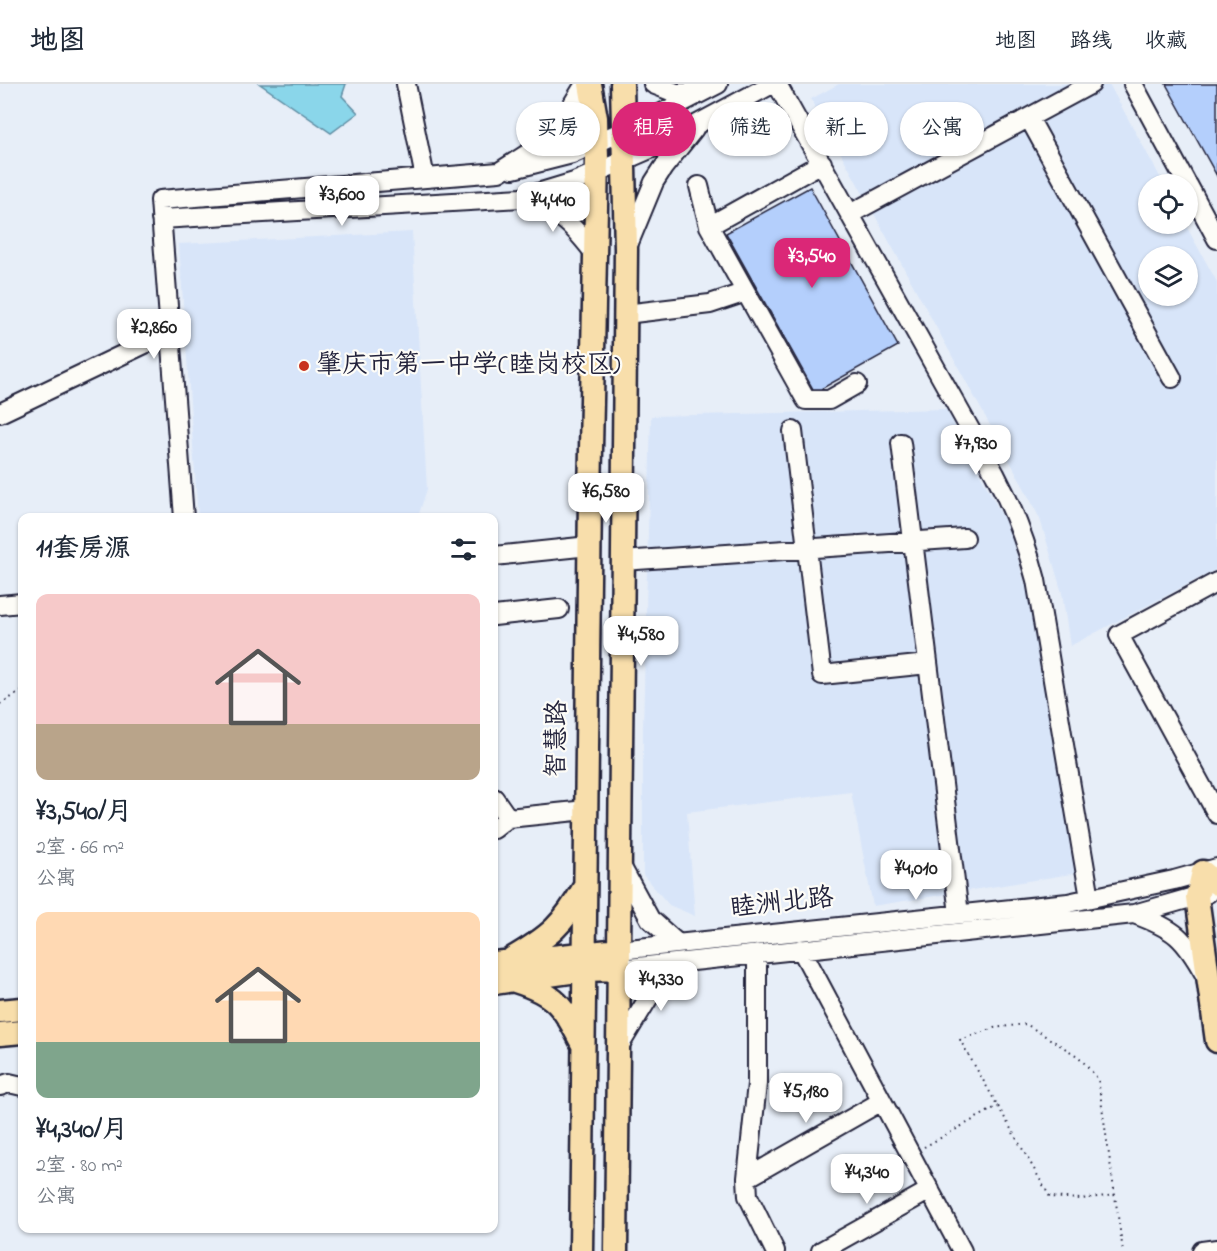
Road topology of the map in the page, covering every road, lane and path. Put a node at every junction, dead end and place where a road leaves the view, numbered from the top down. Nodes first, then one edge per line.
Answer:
1 (406, 84) edge
2 (585, 84) edge
3 (590, 84) edge
4 (621, 84) edge
5 (653, 84) edge
6 (718, 84) edge
7 (772, 84) edge
8 (777, 84) edge
9 (1091, 84) edge
10 (1133, 84) edge
11 (701, 93) junction
12 (593, 102) edge
13 (621, 102) edge
14 (683, 102) edge
15 (1029, 118) junction
16 (699, 123) junction
17 (564, 156) edge
18 (597, 156) edge
19 (623, 156) edge
20 (623, 161) junction
21 (822, 163) junction
22 (499, 172) junction
23 (597, 172) junction
24 (1182, 174) edge
25 (425, 178) junction
26 (699, 186) dead end
27 (521, 198) junction
28 (1198, 204) edge
29 (850, 214) junction
30 (161, 219) junction
31 (709, 226) junction
32 (1217, 239) edge
33 (626, 249) junction
34 (595, 254) junction
35 (746, 292) junction
36 (625, 314) junction
37 (170, 332) junction
38 (1172, 378) dead end
39 (857, 384) dead end
40 (0, 413) edge
41 (793, 431) dead end
42 (901, 443) dead end
43 (590, 497) junction
44 (622, 498) junction
45 (184, 513) edge
46 (965, 538) dead end
47 (914, 542) junction
48 (589, 546) junction
49 (807, 549) junction
50 (498, 556) edge
51 (622, 561) junction
52 (1217, 582) edge
53 (18, 603) edge
54 (0, 605) edge
55 (559, 609) dead end
56 (498, 616) edge
57 (928, 664) junction
58 (18, 693) edge
59 (0, 704) edge
60 (498, 804) edge
61 (586, 810) junction
62 (1217, 814) edge
63 (508, 818) junction
64 (498, 826) edge
65 (620, 864) junction
66 (1212, 875) edge
67 (585, 887) junction
68 (1207, 894) edge
69 (1090, 898) junction
70 (959, 914) junction
71 (1134, 914) junction
72 (678, 944) junction
73 (801, 949) junction
74 (757, 954) junction
75 (619, 959) junction
76 (584, 962) junction
77 (687, 962) junction
78 (501, 972) edge
79 (1208, 981) junction
80 (18, 1009) edge
81 (0, 1011) edge
82 (18, 1032) edge
83 (0, 1034) edge
84 (1217, 1041) edge
85 (584, 1046) junction
86 (618, 1048) junction
87 (18, 1085) edge
88 (0, 1086) edge
89 (882, 1101) junction
90 (998, 1106) junction
91 (911, 1155) junction
92 (747, 1178) junction
93 (930, 1190) junction
94 (1115, 1195) junction
95 (1217, 1249) edge
96 (581, 1251) edge
97 (616, 1251) edge
98 (775, 1251) edge
99 (821, 1251) edge
100 (962, 1251) edge
101 (1123, 1251) edge
102 (1202, 1251) edge

1 - 25 street
2 - 22 street
3 - 12 main road, 智慧路
4 - 13 main road
5 - 11 street
6 - 11 street
7 - 16 street
8 - 21 street
9 - 15 street
10 - 24 street
11 - 14 street
15 - 29 street
15 - 38 street
16 - 20 street
16 - 33 street
17 - 22 street
18 - 23 main road, 智慧路
19 - 20 main road
20 - 23 street
20 - 33 main road
21 - 29 street
21 - 31 street
22 - 25 street
23 - 27 street
23 - 34 main road, 智慧路
25 - 30 street
26 - 31 street
27 - 30 street
27 - 34 street
28 - 32 street
29 - 69 street
30 - 37 street
31 - 35 street
33 - 36 main road
34 - 43 main road, 智慧路
35 - 36 street
35 - 39 street
36 - 44 main road
37 - 40 street
37 - 45 street
41 - 49 street
42 - 47 street
43 - 44 main road
43 - 48 main road, 智慧路
44 - 51 main road
46 - 47 street
47 - 49 street
47 - 57 street
48 - 50 street
48 - 61 main road, 智慧路
49 - 51 street
49 - 57 street
51 - 65 main road
52 - 62 street
53 - 54 street
55 - 56 street
57 - 70 street
58 - 59 path
60 - 63 street
61 - 63 street
61 - 67 main road, 智慧路
63 - 64 street
65 - 72 street
65 - 75 main road
66 - 68 main road
66 - 69 street, 睦洲北路
67 - 76 main road, 智慧路
67 - 78 main road
68 - 71 street, 睦洲北路
68 - 79 main road
69 - 70 street, 睦洲北路
70 - 72 street, 睦洲北路
71 - 73 street, 睦洲北路
71 - 79 street
72 - 75 street, 睦洲北路
73 - 74 street, 睦洲北路
73 - 89 street
74 - 77 street, 睦洲北路
74 - 92 street
75 - 76 main road, 睦洲北路
75 - 77 street, 睦洲北路
75 - 86 main road
76 - 78 main road, 睦洲北路
76 - 85 main road, 智慧路
77 - 86 street
78 - 85 main road
79 - 84 main road
80 - 81 main road
82 - 83 main road
85 - 96 main road, 智慧路
86 - 97 main road
87 - 88 street
89 - 91 street
89 - 92 street
90 - 91 path
90 - 94 path
90 - 94 path
91 - 93 street
92 - 98 street
93 - 99 street
93 - 100 street
94 - 101 path
95 - 102 street

